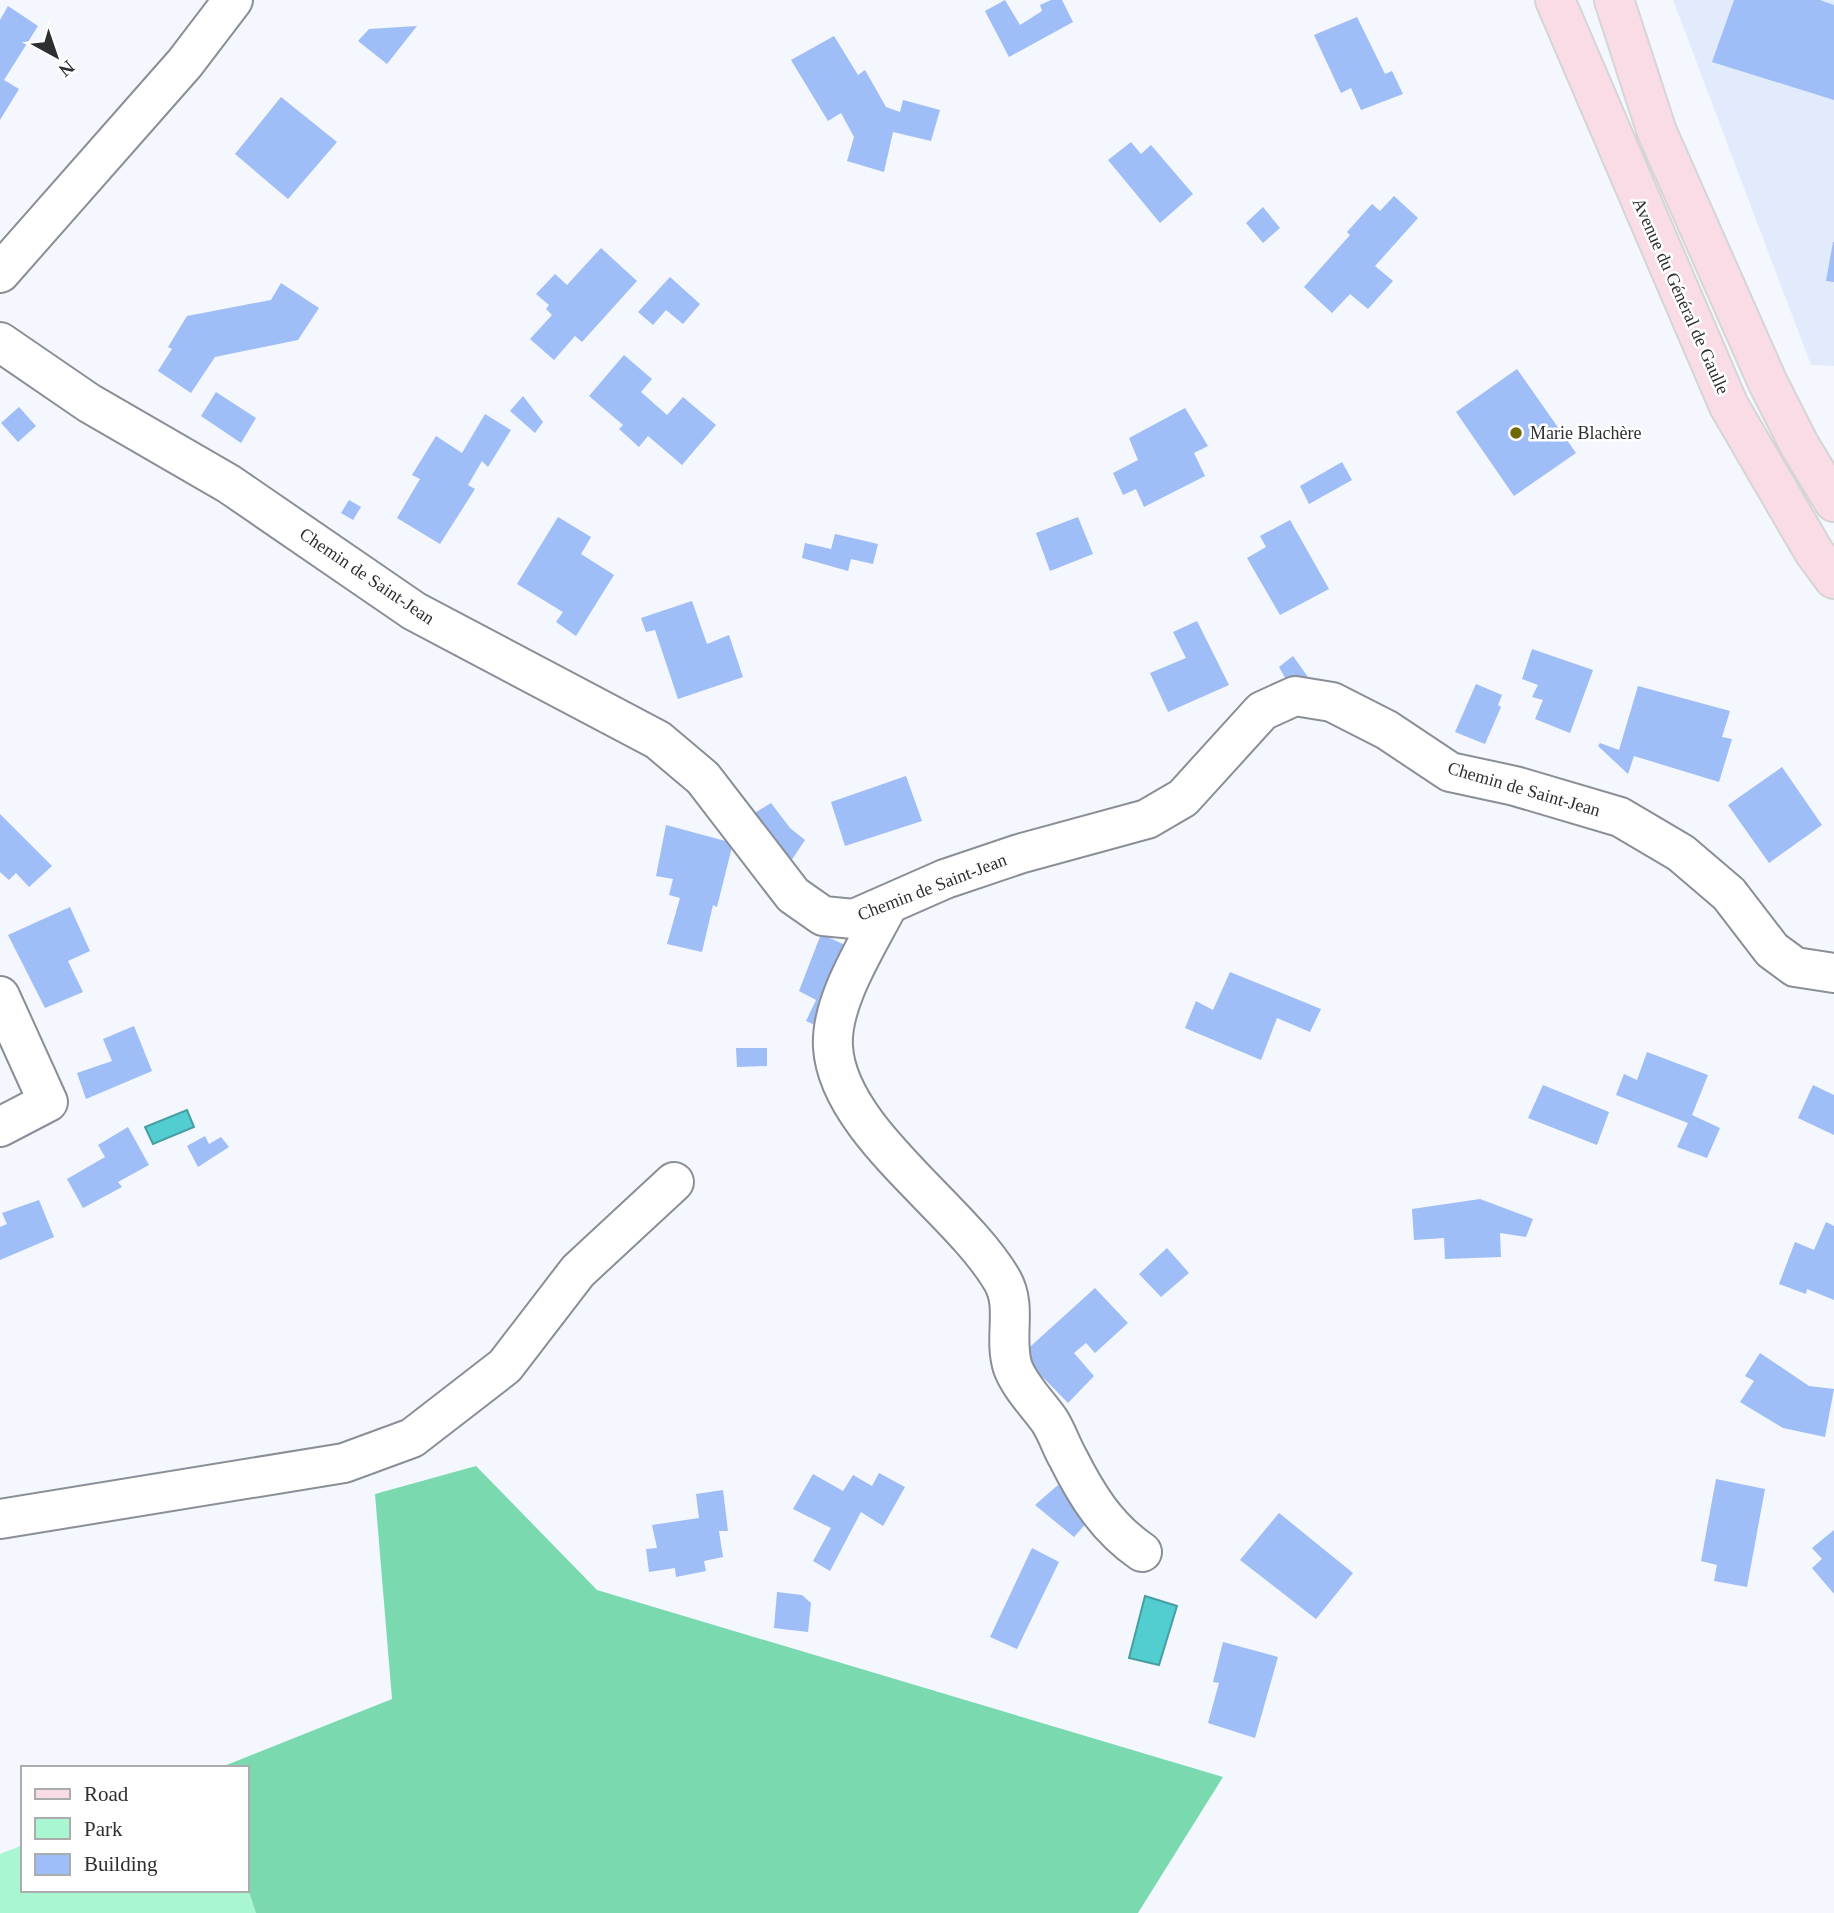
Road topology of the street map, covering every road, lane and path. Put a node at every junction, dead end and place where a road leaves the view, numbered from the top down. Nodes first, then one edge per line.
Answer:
1 (233, 0) edge
2 (1555, 0) edge
3 (1614, 0) edge
4 (0, 273) edge
5 (0, 342) edge
6 (1834, 502) edge
7 (1834, 579) edge
8 (888, 905) junction
9 (1834, 972) edge
10 (0, 996) edge
11 (0, 1127) edge
12 (674, 1182) dead end
13 (0, 1519) edge
14 (1142, 1552) dead end

1 - 4 street
2 - 7 main road, Avenue du Général de Gaulle
3 - 6 main road
5 - 8 street, Chemin de Saint-Jean
8 - 9 street, Chemin de Saint-Jean
8 - 14 street
10 - 11 street
12 - 13 street

